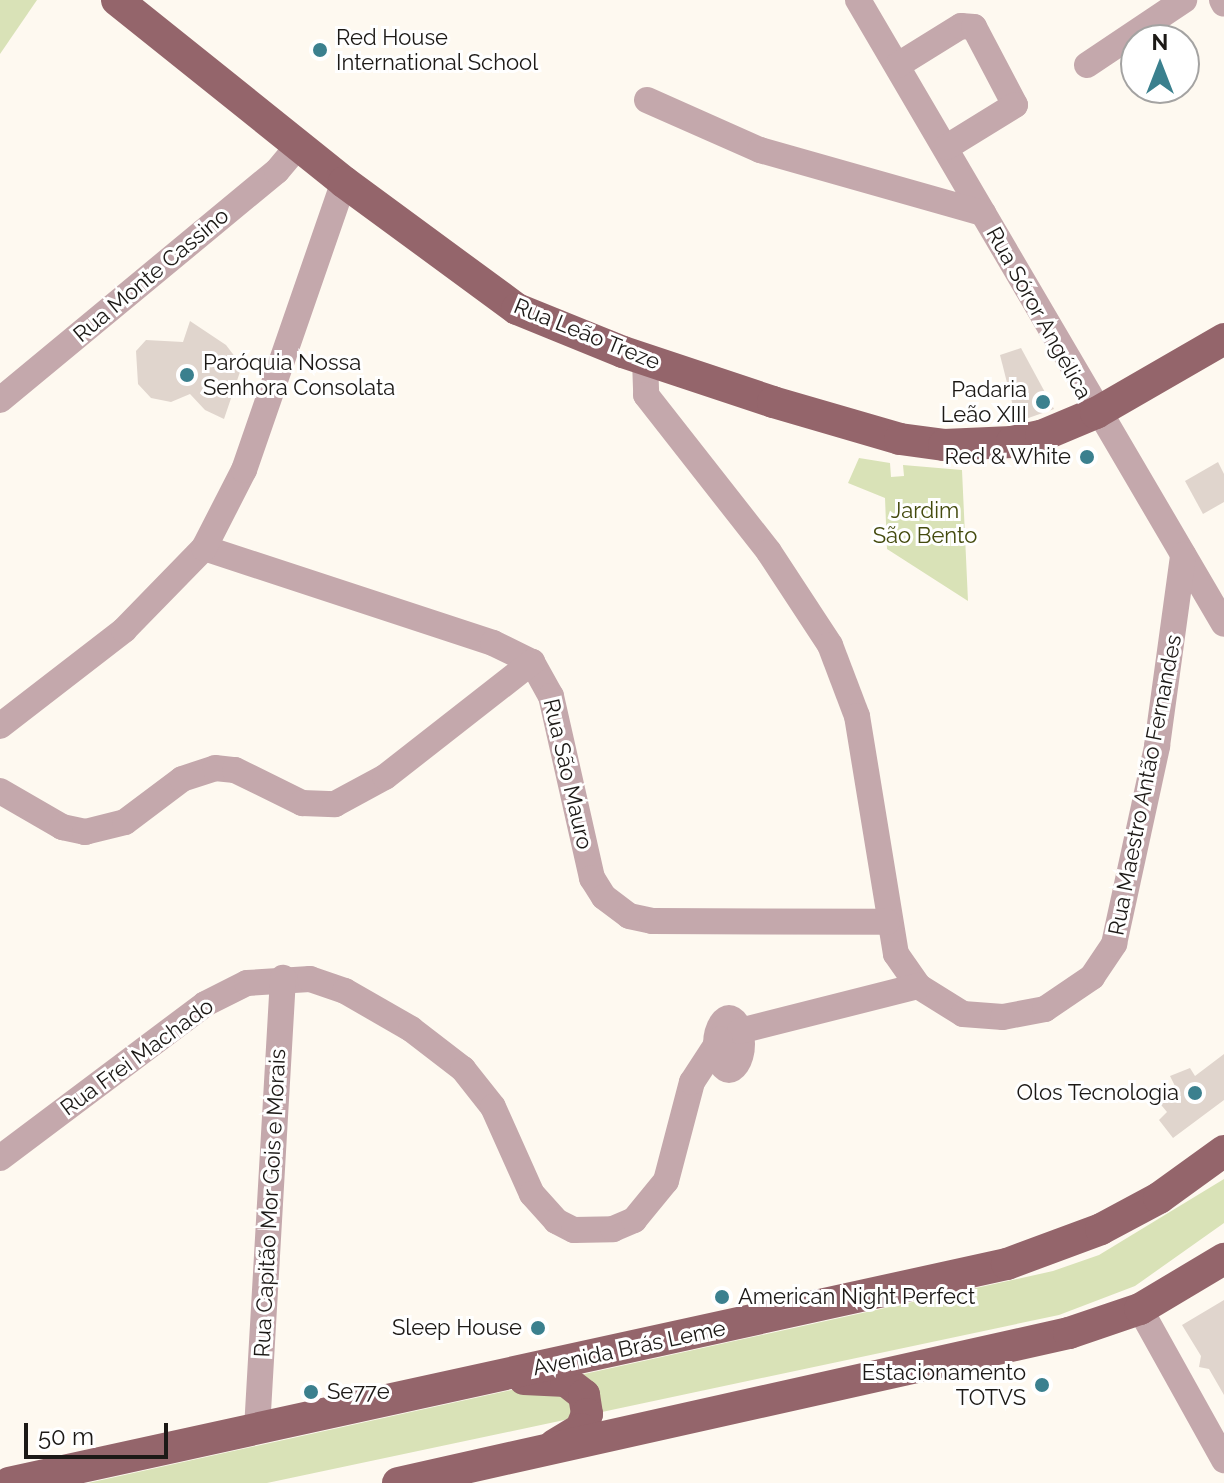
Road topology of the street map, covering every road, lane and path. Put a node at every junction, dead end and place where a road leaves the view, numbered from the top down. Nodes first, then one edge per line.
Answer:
1 (117, 0) edge
2 (858, 0) edge
3 (1184, 0) edge
4 (898, 65) junction
5 (1087, 65) dead end
6 (647, 100) dead end
7 (299, 145) junction
8 (947, 147) junction
9 (344, 182) junction
10 (983, 213) junction
11 (1224, 339) edge
12 (645, 360) junction
13 (0, 400) edge
14 (1096, 413) junction
15 (204, 548) junction
16 (1183, 555) junction
17 (1224, 624) edge
18 (532, 662) junction
19 (0, 726) edge
20 (0, 791) edge
21 (887, 922) junction
22 (283, 978) junction
23 (918, 986) junction
24 (1224, 1151) edge
25 (0, 1158) edge
26 (1224, 1259) edge
27 (1140, 1309) junction
28 (477, 1380) junction
29 (257, 1429) junction
30 (1220, 1442) edge
31 (517, 1457) junction
32 (9, 1483) edge
33 (398, 1483) edge

1 - 7 main road, Rua Leão Treze
2 - 4 street, Rua Sóror Angélica
3 - 5 street
4 - 8 street, Rua Sóror Angélica
4 - 8 street
6 - 10 street
7 - 9 main road, Rua Leão Treze
7 - 13 street, Rua Monte Cassino
8 - 10 street, Rua Sóror Angélica
9 - 12 main road, Rua Leão Treze
9 - 15 street
10 - 14 street, Rua Sóror Angélica
11 - 14 main road, Rua Leão Treze
12 - 14 main road, Rua Leão Treze
12 - 21 street, Rua Maestro Antão Fernandes
14 - 16 street, Rua Sóror Angélica
15 - 18 street
15 - 19 street
16 - 17 street, Rua Sóror Angélica
16 - 23 street, Rua Maestro Antão Fernandes
18 - 20 street
18 - 21 street, Rua São Mauro
21 - 23 street, Rua Maestro Antão Fernandes
22 - 23 street, Rua Frei Machado
22 - 25 street, Rua Frei Machado
22 - 29 street, Rua Capitão Mor Gois e Morais
24 - 28 main road, Avenida Brás Leme
26 - 27 main road
27 - 30 street
27 - 31 main road
28 - 29 main road, Avenida Brás Leme
28 - 31 main road
29 - 32 main road, Avenida Brás Leme
31 - 33 main road

